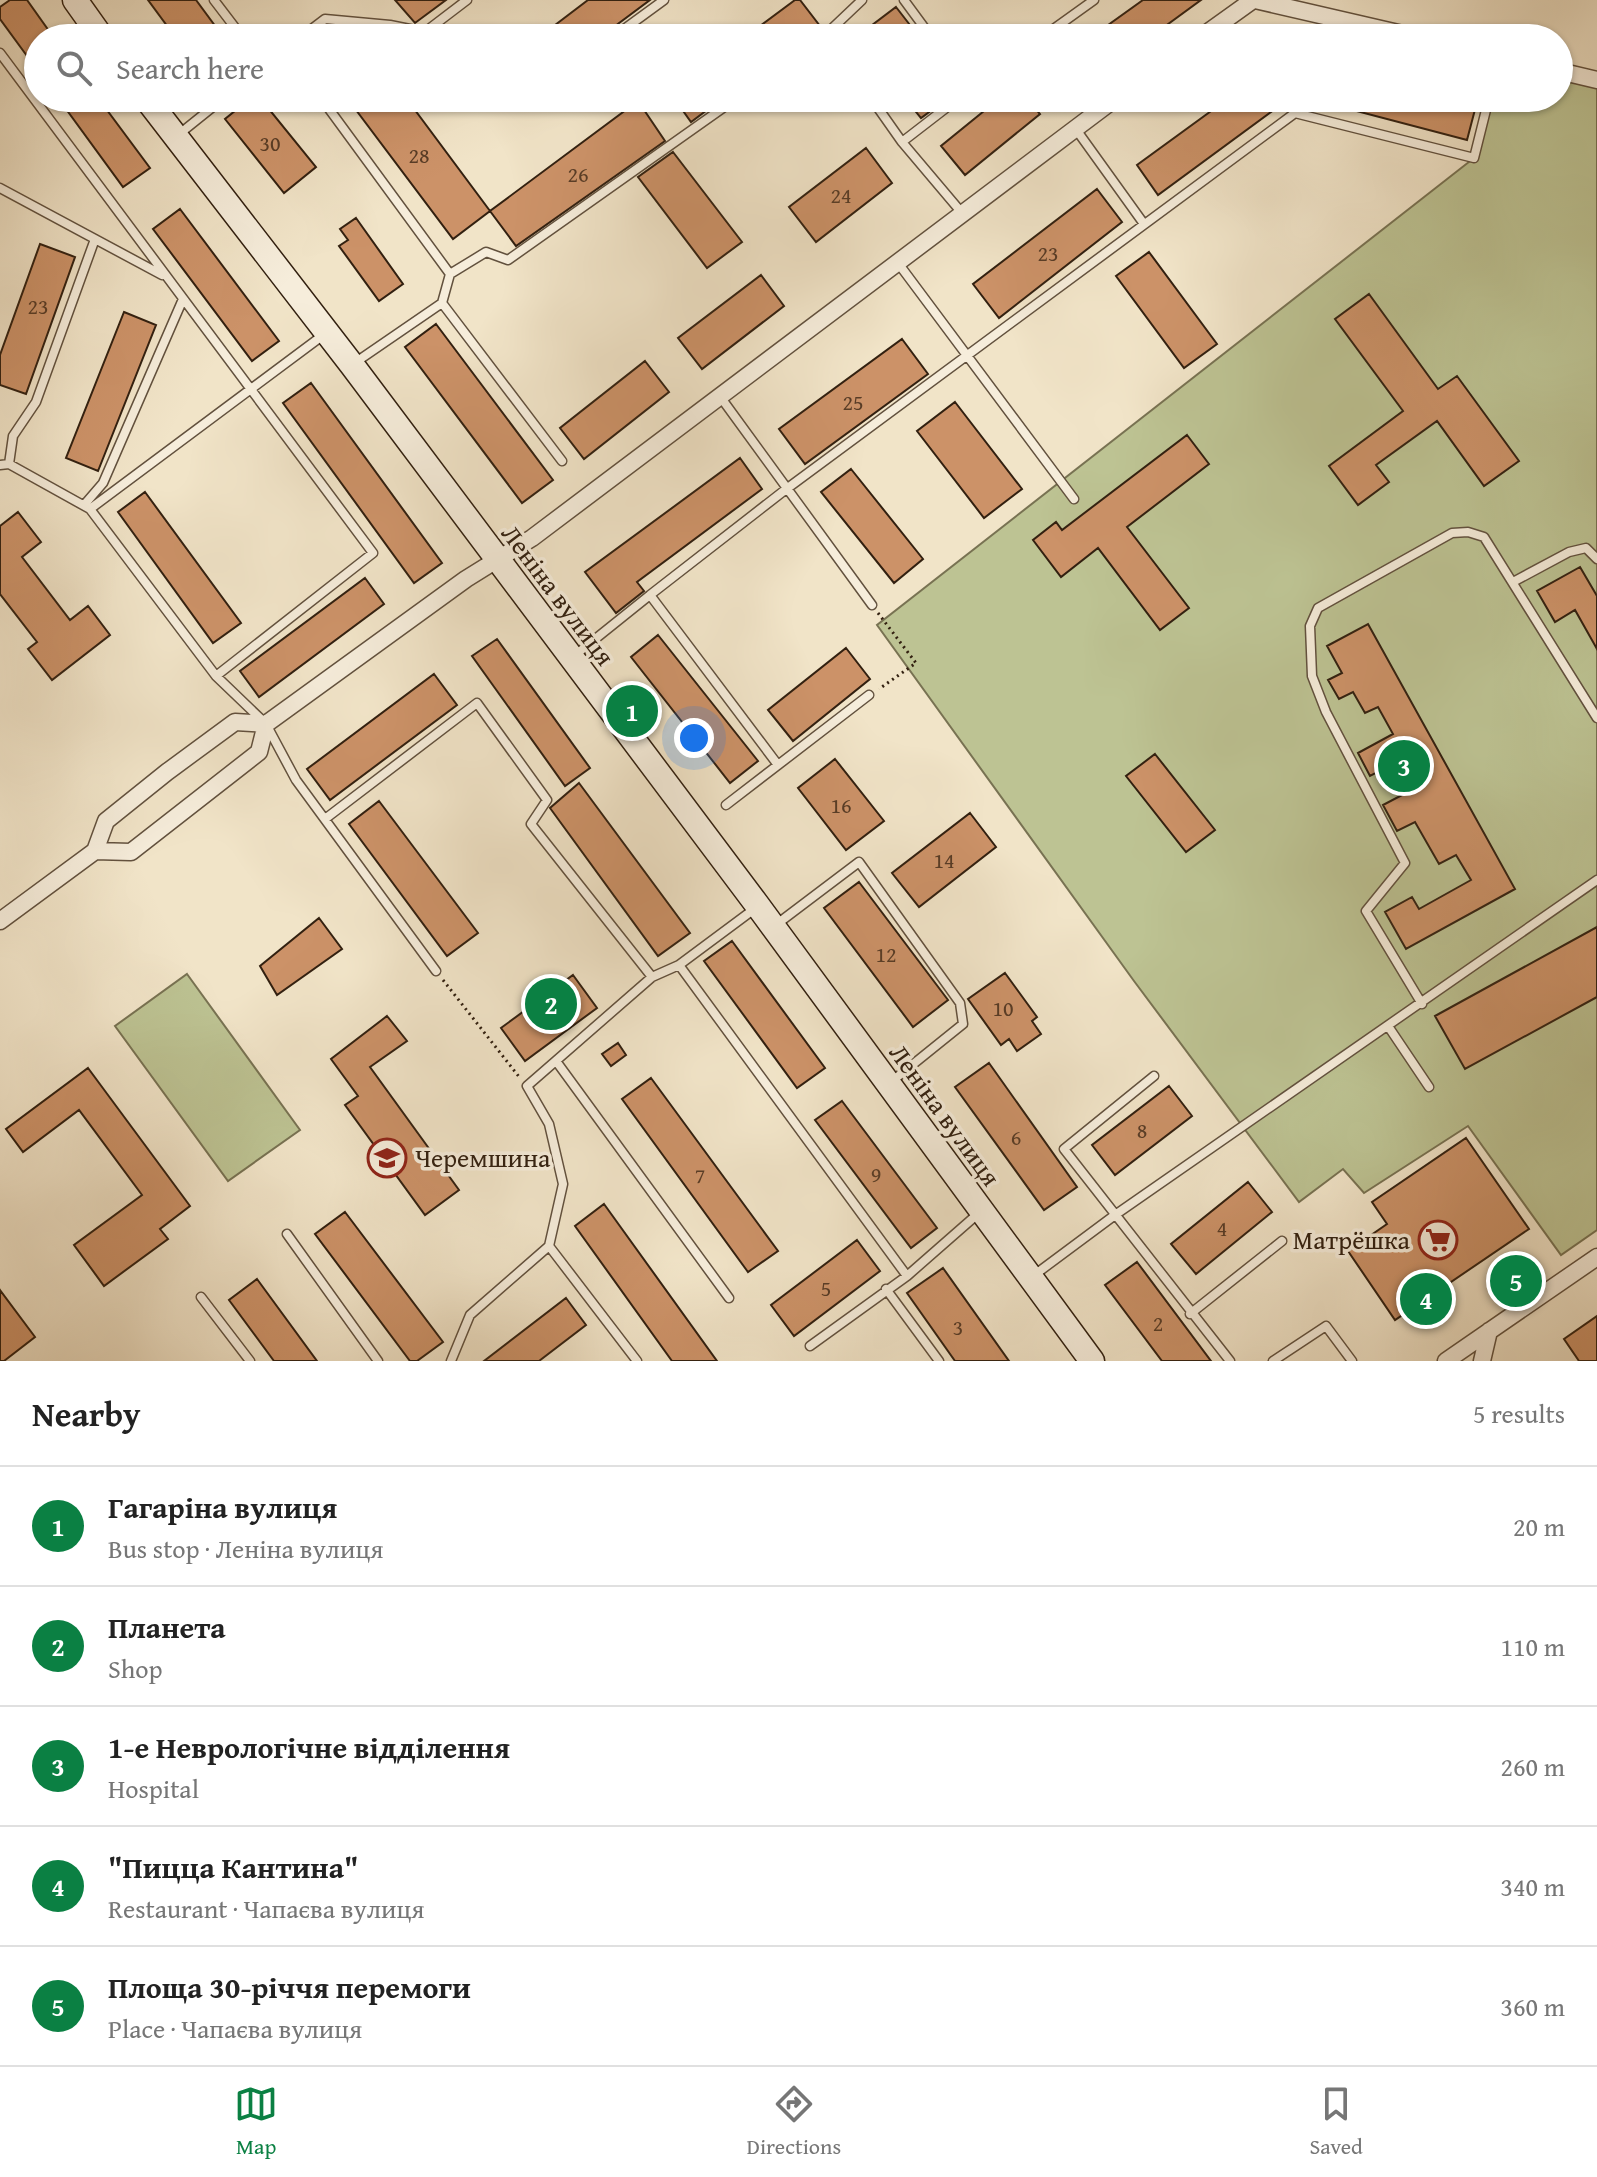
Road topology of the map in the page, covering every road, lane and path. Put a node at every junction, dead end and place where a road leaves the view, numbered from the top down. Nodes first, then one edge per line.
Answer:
1 (75, 0) edge
2 (214, 0) edge
3 (467, 0) edge
4 (664, 0) edge
5 (862, 0) edge
6 (904, 0) edge
7 (1094, 0) edge
8 (1254, 0) edge
9 (92, 24) edge
10 (232, 24) edge
11 (318, 24) edge
12 (363, 24) edge
13 (436, 24) edge
14 (631, 24) edge
15 (839, 24) edge
16 (922, 24) edge
17 (1061, 24) edge
18 (1220, 24) edge
19 (1359, 24) edge
20 (0, 53) edge
21 (1573, 74) edge
22 (1597, 80) edge
23 (24, 85) edge
24 (44, 112) edge
25 (156, 112) edge
26 (206, 112) edge
27 (331, 112) edge
28 (717, 112) edge
29 (881, 112) edge
30 (941, 112) edge
31 (1096, 112) edge
32 (1486, 112) edge
33 (1074, 128) junction
34 (174, 138) junction
35 (902, 142) junction
36 (1, 192) edge
37 (962, 213) junction
38 (1144, 224) junction
39 (95, 239) junction
40 (897, 263) junction
41 (450, 274) junction
42 (167, 277) junction
43 (183, 299) junction
44 (442, 303) junction
45 (326, 332) junction
46 (967, 355) junction
47 (352, 365) junction
48 (252, 391) junction
49 (719, 394) junction
50 (562, 461) dead end
51 (5, 464) edge
52 (785, 490) junction
53 (1074, 499) dead end
54 (87, 507) junction
55 (1597, 559) edge
56 (497, 561) junction
57 (1513, 582) junction
58 (650, 595) junction
59 (872, 605) joint
60 (571, 658) junction
61 (216, 676) junction
62 (869, 695) joint
63 (1597, 718) edge
64 (266, 724) junction
65 (778, 765) junction
66 (726, 805) dead end
67 (325, 819) junction
68 (95, 851) junction
69 (1597, 880) edge
70 (758, 906) junction
71 (0, 921) edge
72 (773, 927) junction
73 (679, 965) junction
74 (436, 971) joint
75 (652, 977) junction
76 (1422, 1004) junction
77 (1388, 1026) junction
78 (556, 1061) junction
79 (1154, 1076) dead end
80 (888, 1085) junction
81 (527, 1086) junction
82 (1429, 1087) dead end
83 (981, 1212) junction
84 (1115, 1215) junction
85 (287, 1234) dead end
86 (1282, 1241) dead end
87 (549, 1246) junction
88 (1597, 1257) edge
89 (907, 1276) junction
90 (1029, 1278) junction
91 (886, 1289) junction
92 (201, 1297) dead end
93 (729, 1298) dead end
94 (1190, 1314) junction
95 (1489, 1331) junction
96 (810, 1346) dead end
97 (250, 1361) edge
98 (378, 1361) edge
99 (451, 1361) edge
100 (637, 1361) edge
101 (939, 1361) edge
102 (1092, 1361) edge
103 (1230, 1361) edge
104 (1273, 1361) edge
105 (1352, 1361) edge
106 (1446, 1361) edge
107 (1482, 1361) edge

1 - 9 street
2 - 10 lane
3 - 13 lane
4 - 14 lane
5 - 15 lane
6 - 16 lane
7 - 17 lane
8 - 18 street
8 - 19 street
11 - 12 lane
20 - 23 lane
21 - 22 street
24 - 42 lane
25 - 34 street, Леніна вулиця
26 - 34 lane
27 - 41 lane
28 - 41 lane
29 - 35 lane
30 - 35 lane
31 - 33 street
32 - 38 lane
33 - 37 street
33 - 38 lane
34 - 45 street, Леніна вулиця
35 - 37 lane
36 - 39 lane
37 - 40 street
38 - 46 lane
39 - 42 lane
39 - 51 lane
40 - 46 lane
40 - 49 street
41 - 44 lane
42 - 43 lane
43 - 48 lane
43 - 54 lane
44 - 47 lane
44 - 50 lane
45 - 47 street, Леніна вулиця
45 - 48 lane
46 - 52 lane
46 - 53 lane
47 - 56 street, Леніна вулиця
48 - 54 lane
48 - 61 lane
49 - 52 lane
49 - 56 street
51 - 54 lane
52 - 58 lane
52 - 59 lane
54 - 61 lane
55 - 57 lane
56 - 60 street, Леніна вулиця
56 - 64 street
57 - 63 lane
57 - 76 lane
58 - 60 lane
58 - 65 lane
59 - 62 path
60 - 70 street, Леніна вулиця
61 - 64 lane
62 - 65 lane
64 - 67 lane
64 - 68 street
64 - 68 street
65 - 66 lane
67 - 74 lane
67 - 75 lane
68 - 71 street
69 - 76 lane
70 - 72 street, Леніна вулиця
70 - 73 lane
72 - 80 street, Леніна вулиця
72 - 80 lane
73 - 75 lane
73 - 89 lane
74 - 81 path
75 - 78 lane
76 - 77 lane
77 - 82 lane
77 - 84 lane
78 - 81 lane
78 - 93 lane
79 - 84 lane
80 - 83 street, Леніна вулиця
81 - 87 lane
83 - 89 lane
83 - 90 street, Леніна вулиця
84 - 90 lane
84 - 94 lane
85 - 98 lane
86 - 94 lane
87 - 99 lane
87 - 100 lane
88 - 95 street
89 - 91 lane
90 - 102 street, Леніна вулиця
91 - 96 lane
91 - 101 lane
92 - 97 lane
94 - 103 lane
95 - 106 street
95 - 107 street
104 - 105 lane

